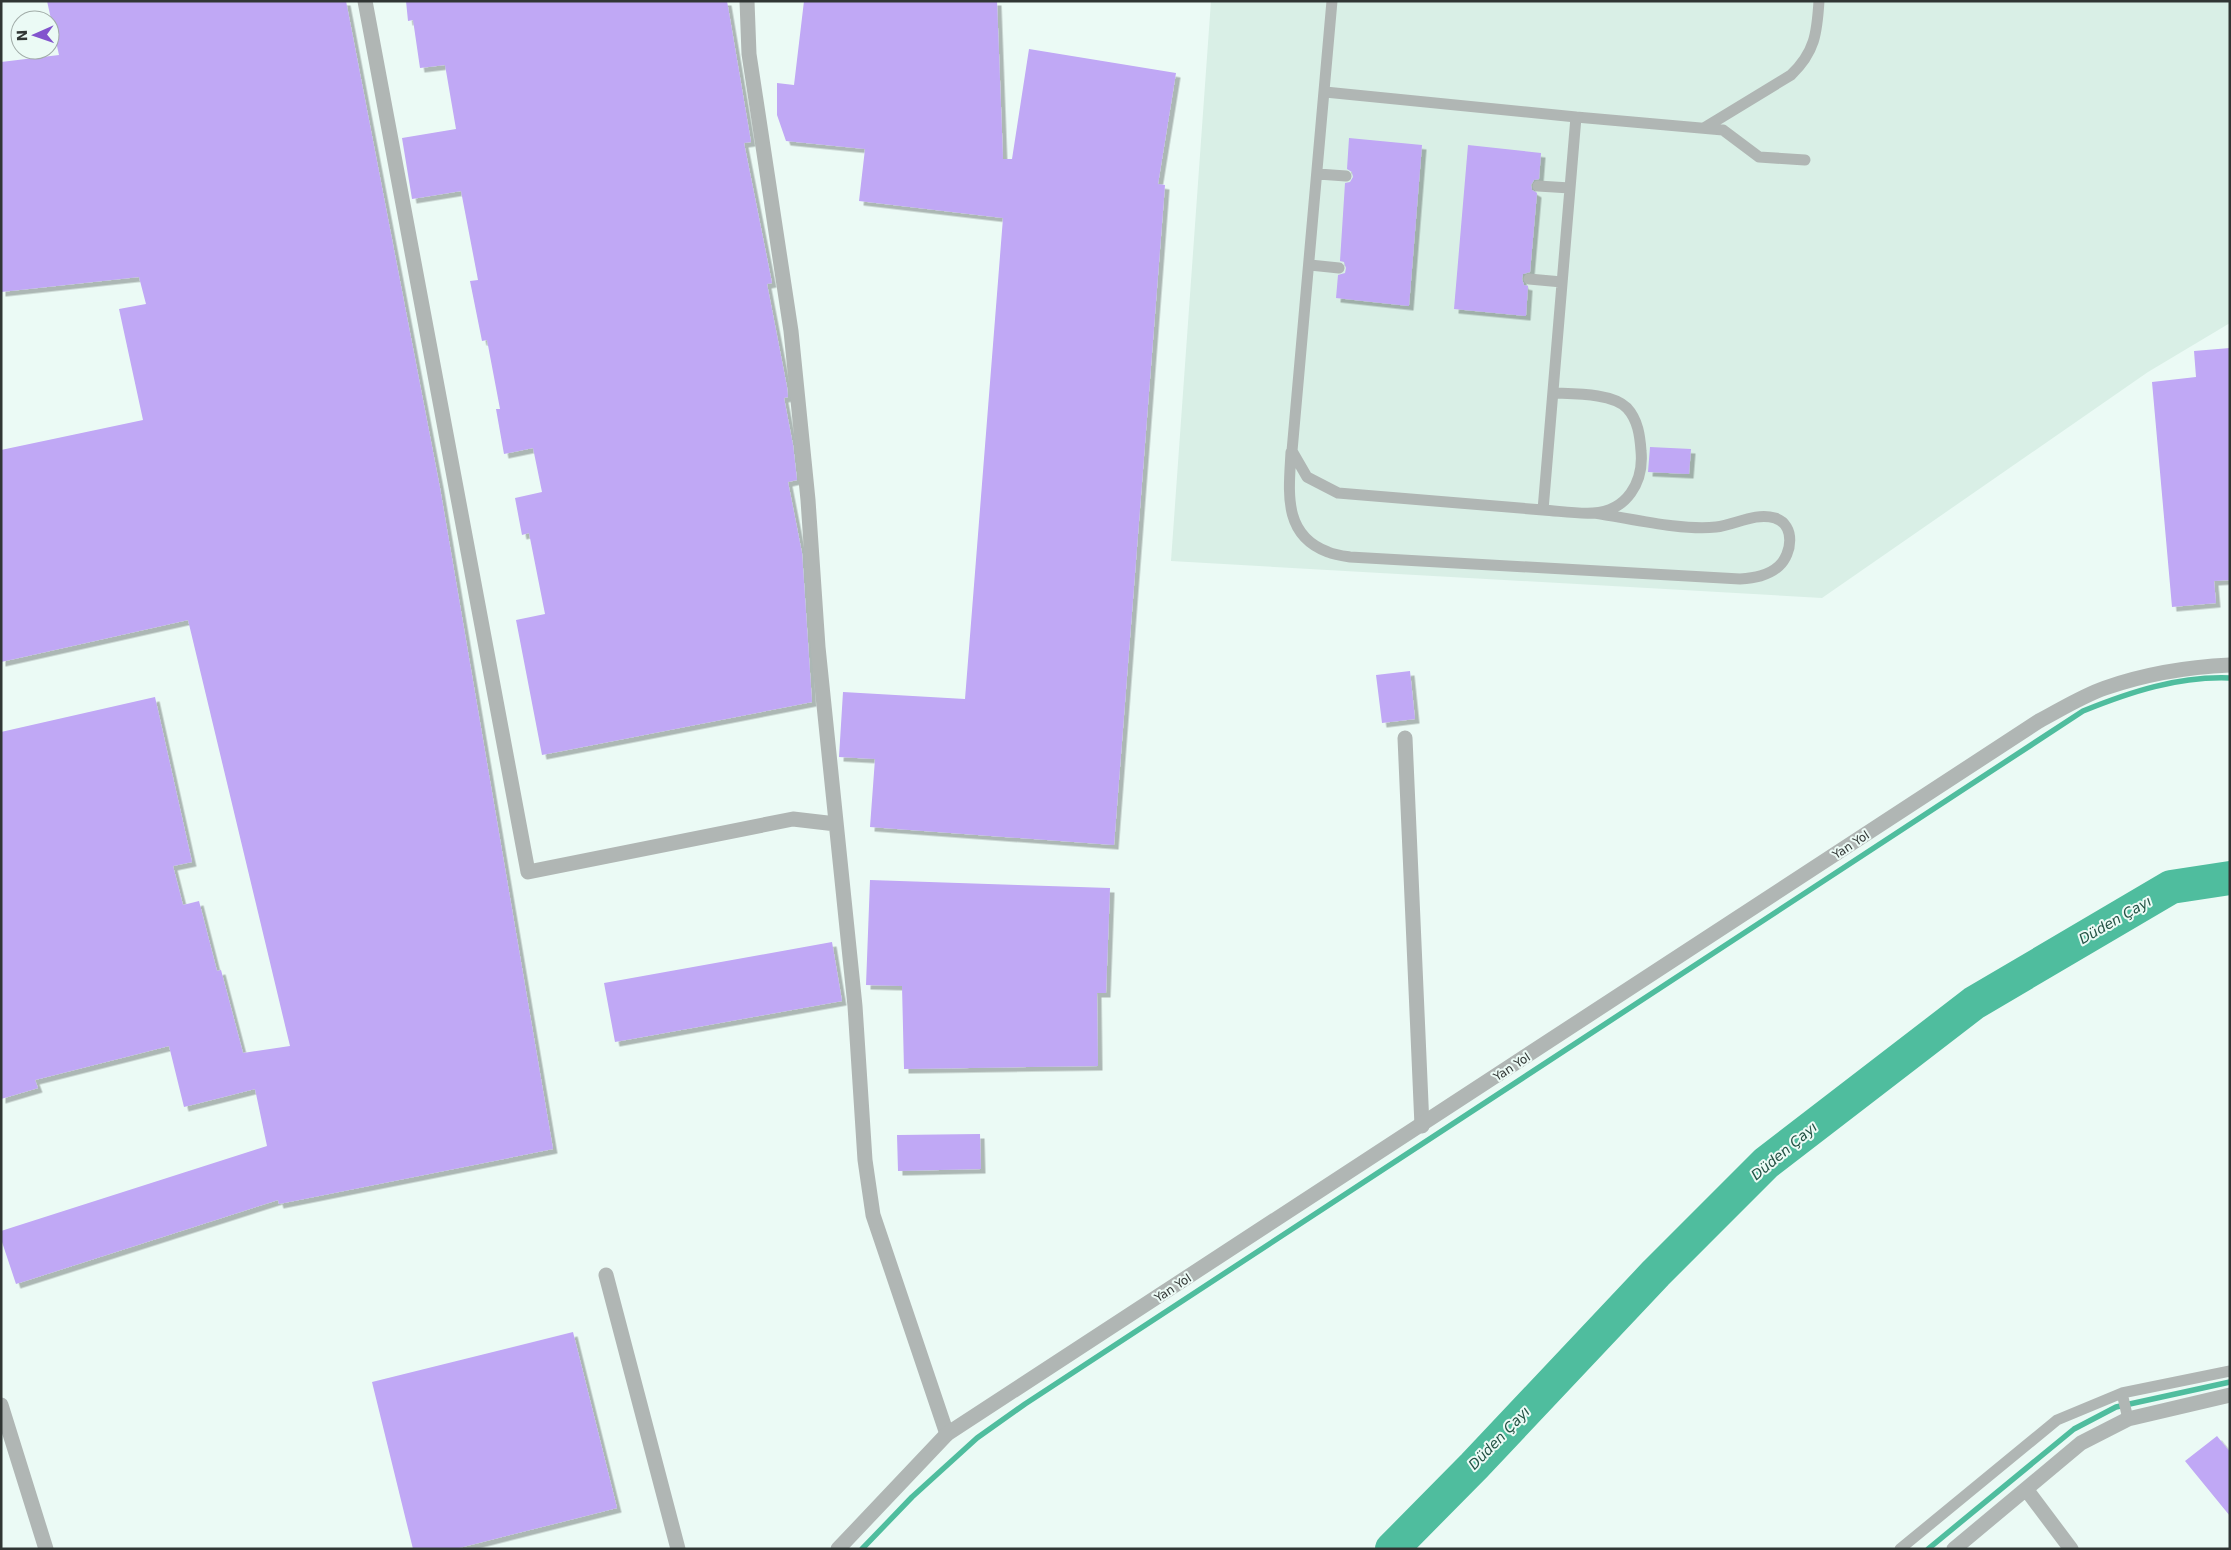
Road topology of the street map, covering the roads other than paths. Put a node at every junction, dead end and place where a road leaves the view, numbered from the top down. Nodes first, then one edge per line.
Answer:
1 (365, 1) edge
2 (747, 1) edge
3 (1332, 1) edge
4 (1819, 1) edge
5 (1325, 92) junction
6 (1576, 117) junction
7 (1704, 128) junction
8 (1805, 160) dead end
9 (1318, 174) junction
10 (1346, 176) dead end
11 (1538, 186) dead end
12 (1570, 188) junction
13 (1310, 265) junction
14 (1339, 268) dead end
15 (1529, 280) dead end
16 (1562, 282) junction
17 (1553, 392) junction
18 (1292, 451) junction
19 (1543, 510) junction
20 (1594, 513) junction
21 (2230, 665) edge
22 (1405, 738) dead end
23 (836, 824) junction
24 (1422, 1126) junction
25 (606, 1275) dead end
26 (2230, 1371) edge
27 (2123, 1395) junction
28 (2230, 1395) edge
29 (1, 1405) edge
30 (2128, 1418) junction
31 (947, 1434) junction
32 (2026, 1489) junction
33 (46, 1549) edge
34 (678, 1549) edge
35 (838, 1549) edge
36 (1900, 1549) edge
37 (1954, 1549) edge
38 (2071, 1549) edge

1 - 23 street
2 - 23 street
3 - 5 lane
4 - 7 lane
5 - 6 lane
5 - 9 lane
6 - 7 lane
6 - 12 lane
7 - 8 lane
9 - 10 lane
9 - 13 lane
11 - 12 lane
12 - 16 lane
13 - 14 lane
13 - 18 lane
15 - 16 lane
16 - 17 lane
17 - 19 lane
17 - 20 lane
18 - 19 lane
18 - 20 lane
19 - 20 lane
21 - 24 street, Yan Yol
22 - 24 street
23 - 31 street
24 - 31 street, Yan Yol
25 - 34 street
26 - 27 lane
27 - 30 lane
27 - 36 lane
28 - 30 street
29 - 33 street
30 - 32 street
31 - 35 street, Yan Yol
32 - 37 street
32 - 38 street

